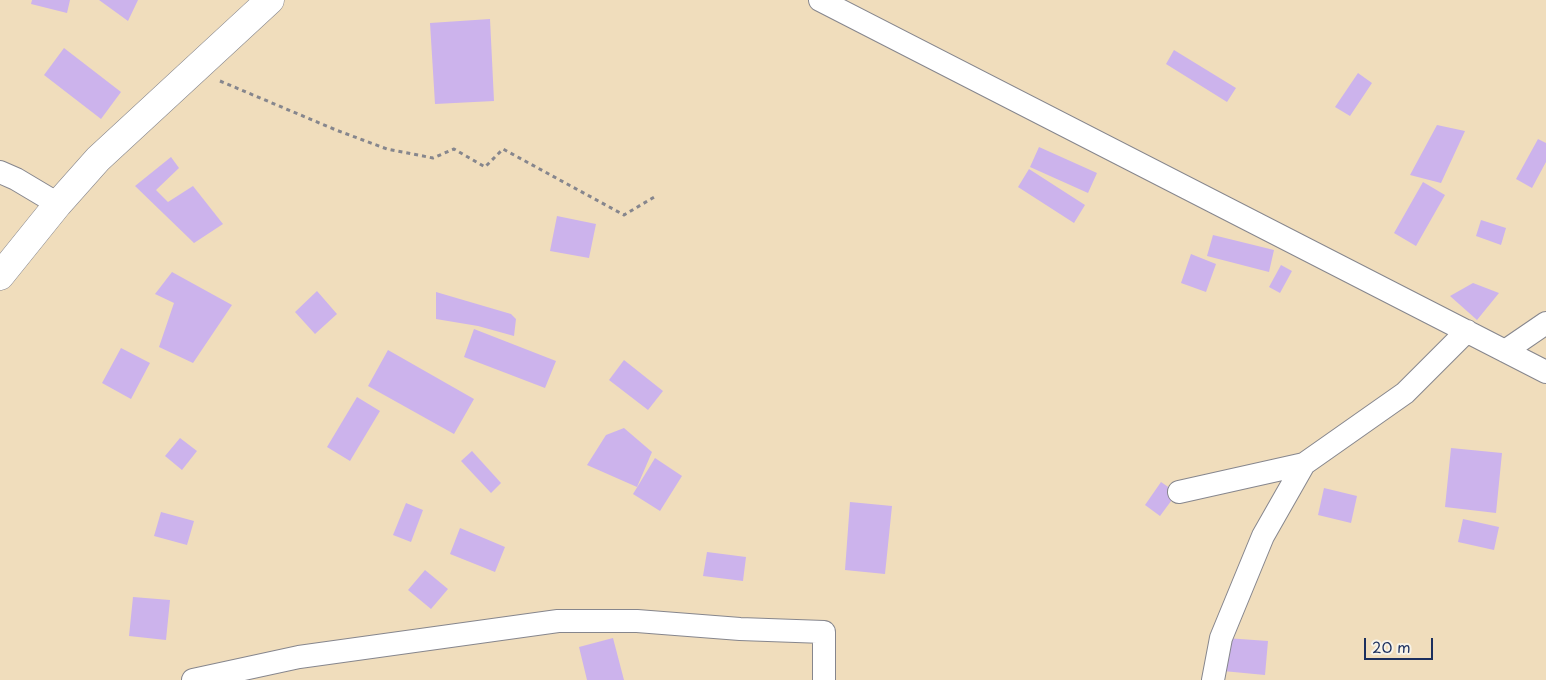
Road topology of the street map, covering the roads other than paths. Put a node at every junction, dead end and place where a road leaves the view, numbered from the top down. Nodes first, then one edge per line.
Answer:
1 (270, 0) edge
2 (820, 0) edge
3 (0, 172) edge
4 (58, 204) junction
5 (0, 276) edge
6 (1546, 323) edge
7 (1467, 331) junction
8 (1505, 350) junction
9 (1546, 372) edge
10 (1304, 464) junction
11 (1179, 492) dead end
12 (194, 680) edge
13 (824, 680) edge
14 (1213, 680) edge

1 - 4 main road
2 - 7 street
3 - 4 street
4 - 5 main road
6 - 8 street
7 - 8 street
7 - 10 street
8 - 9 street
10 - 11 street
10 - 14 street
12 - 13 street

